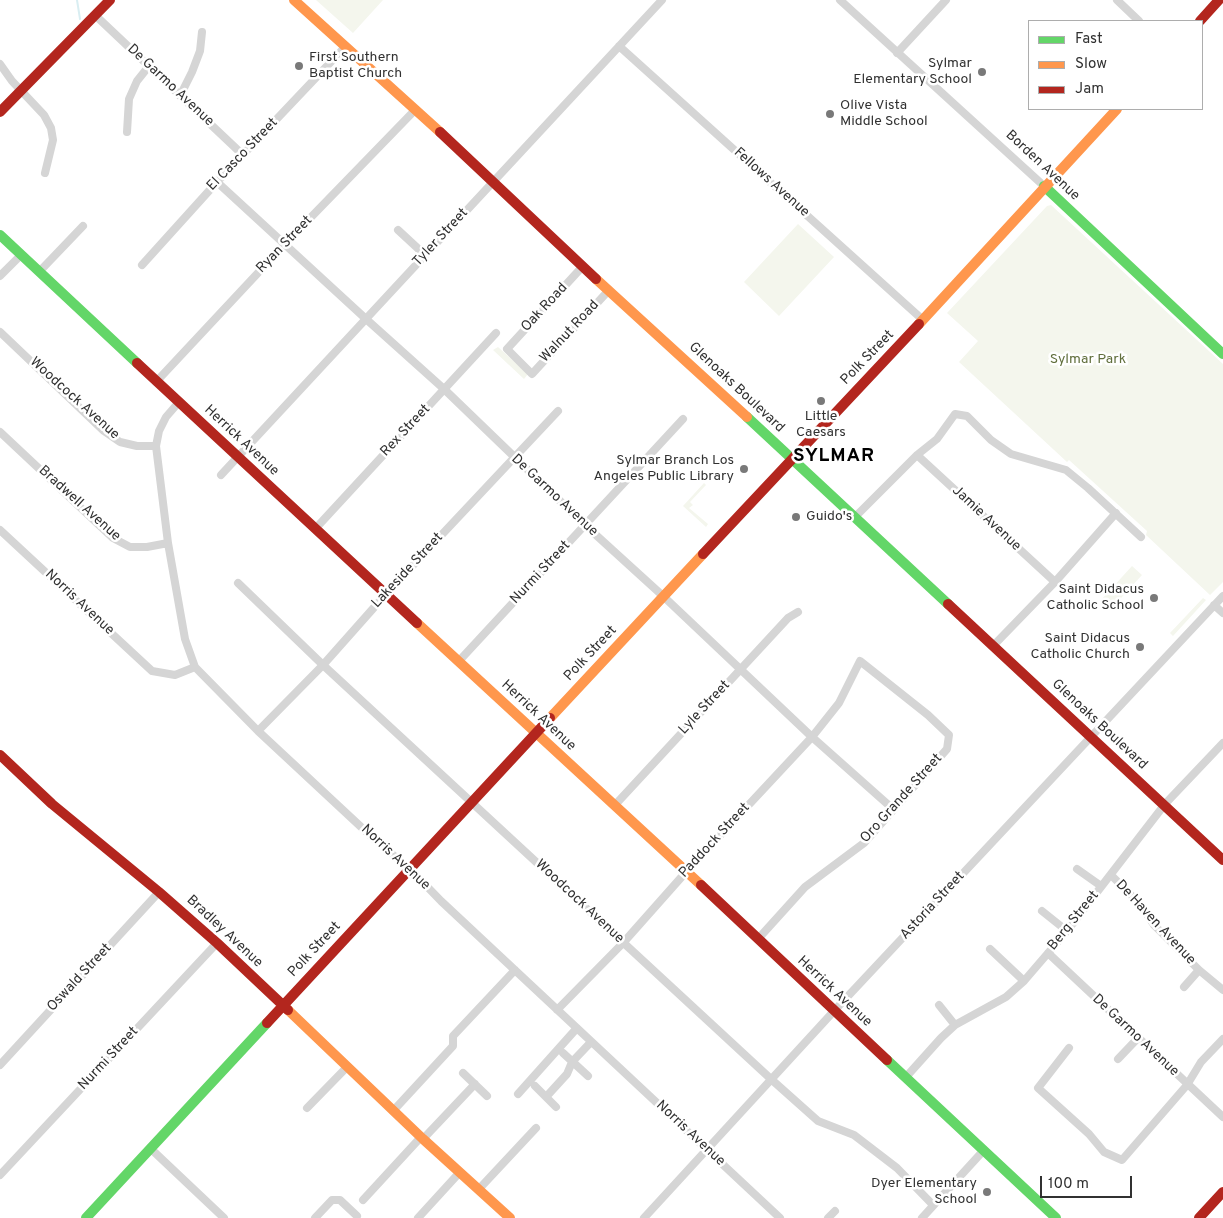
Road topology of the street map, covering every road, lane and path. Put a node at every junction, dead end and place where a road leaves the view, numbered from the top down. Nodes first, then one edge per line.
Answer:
1 (110, 0) edge
2 (294, 0) edge
3 (662, 0) edge
4 (840, 0) edge
5 (946, 0) edge
6 (1117, 0) edge
7 (1219, 0) edge
8 (96, 16) junction
9 (1138, 20) edge
10 (1201, 20) edge
11 (202, 32) dead end
12 (619, 46) junction
13 (345, 47) junction
14 (897, 53) junction
15 (0, 64) edge
16 (149, 66) junction
17 (20, 90) junction
18 (180, 96) junction
19 (415, 110) junction
20 (1116, 110) edge
21 (0, 112) edge
22 (127, 132) dead end
23 (243, 155) junction
24 (45, 173) dead end
25 (494, 181) junction
26 (217, 182) junction
27 (1044, 186) junction
28 (83, 226) dead end
29 (398, 230) dead end
30 (0, 235) edge
31 (285, 244) junction
32 (21, 255) junction
33 (425, 255) junction
34 (142, 265) dead end
35 (583, 266) junction
36 (39, 272) junction
37 (0, 276) edge
38 (608, 290) junction
39 (366, 319) junction
40 (923, 320) junction
41 (0, 332) edge
42 (496, 333) dead end
43 (1223, 354) edge
44 (532, 374) joint
45 (156, 382) junction
46 (444, 389) junction
47 (179, 402) junction
48 (558, 411) dead end
49 (683, 419) dead end
50 (0, 432) edge
51 (156, 446) junction
52 (917, 455) junction
53 (237, 457) junction
54 (514, 458) junction
55 (792, 459) junction
56 (220, 475) dead end
57 (1116, 513) junction
58 (855, 516) junction
59 (585, 525) junction
60 (316, 528) junction
61 (0, 530) edge
62 (1141, 537) dead end
63 (168, 543) junction
64 (1055, 582) junction
65 (238, 583) dead end
66 (386, 594) junction
67 (663, 596) junction
68 (1223, 596) edge
69 (1214, 605) junction
70 (798, 612) dead end
71 (1223, 614) edge
72 (993, 646) junction
73 (460, 661) junction
74 (860, 662) joint
75 (324, 665) junction
76 (195, 667) junction
77 (741, 670) junction
78 (258, 731) junction
79 (536, 734) junction
80 (812, 737) junction
81 (1091, 737) junction
82 (1223, 743) edge
83 (0, 755) edge
84 (473, 803) junction
85 (1165, 804) junction
86 (614, 805) junction
87 (893, 809) junction
88 (1223, 860) edge
89 (410, 869) junction
90 (1077, 869) dead end
91 (686, 872) junction
92 (1111, 875) junction
93 (1101, 886) junction
94 (159, 892) junction
95 (1042, 911) dead end
96 (1067, 930) junction
97 (758, 939) junction
98 (218, 943) junction
99 (623, 943) junction
100 (990, 949) dead end
101 (1048, 953) junction
102 (515, 970) junction
103 (1199, 970) junction
104 (1024, 981) junction
105 (1184, 987) dead end
106 (1223, 990) edge
107 (282, 1005) junction
108 (939, 1005) dead end
109 (557, 1010) junction
110 (834, 1011) junction
111 (955, 1025) junction
112 (577, 1028) junction
113 (1138, 1038) junction
114 (1223, 1039) edge
115 (592, 1042) junction
116 (1068, 1048) dead end
117 (563, 1053) dead end
118 (1118, 1059) dead end
119 (572, 1062) junction
120 (0, 1065) edge
121 (347, 1067) junction
122 (463, 1073) dead end
123 (588, 1076) dead end
124 (906, 1077) junction
125 (772, 1080) junction
126 (475, 1084) junction
127 (1187, 1085) junction
128 (534, 1086) dead end
129 (518, 1094) dead end
130 (487, 1096) dead end
131 (546, 1097) junction
132 (556, 1107) dead end
133 (307, 1108) dead end
134 (393, 1111) junction
135 (1223, 1117) edge
136 (536, 1128) dead end
137 (422, 1138) junction
138 (150, 1148) junction
139 (708, 1150) junction
140 (984, 1150) junction
141 (460, 1172) junction
142 (0, 1175) edge
143 (479, 1189) junction
144 (1223, 1192) edge
145 (363, 1200) dead end
146 (933, 1205) junction
147 (835, 1211) dead end
148 (357, 1216) dead end
149 (86, 1218) edge
150 (224, 1218) edge
151 (315, 1218) edge
152 (418, 1218) edge
153 (510, 1218) edge
154 (644, 1218) edge
155 (780, 1218) edge
156 (828, 1218) edge
157 (922, 1218) edge
158 (1056, 1218) edge
159 (1199, 1218) edge

1 - 8 main road
2 - 13 main road, Glenoaks Boulevard
3 - 12 street, Tyler Street
4 - 14 street, Borden Avenue
5 - 14 street
6 - 9 street
7 - 10 main road
8 - 16 street, De Garmo Avenue
8 - 17 main road
11 - 18 street
12 - 25 street, Tyler Street
12 - 40 street, Fellows Avenue
13 - 19 main road, Glenoaks Boulevard
13 - 23 street, El Casco Street
14 - 27 street, Borden Avenue
15 - 17 street
16 - 18 street, De Garmo Avenue
16 - 22 street
17 - 21 main road
17 - 24 street
18 - 23 street, De Garmo Avenue
19 - 25 main road, Glenoaks Boulevard
19 - 31 street, Ryan Street
20 - 27 main road, Polk Street
23 - 26 street, El Casco Street
25 - 33 street, Tyler Street
25 - 35 main road, Glenoaks Boulevard
26 - 31 street, De Garmo Avenue
26 - 34 street, El Casco Street
27 - 40 main road, Polk Street
27 - 43 main road, Borden Avenue
28 - 36 street
29 - 33 street
30 - 32 main road, Herrick Avenue
31 - 39 street, De Garmo Avenue
31 - 45 street, Ryan Street
32 - 36 main road, Herrick Avenue
32 - 37 street
33 - 39 street, Tyler Street
35 - 38 main road, Glenoaks Boulevard
35 - 44 street, Oak Road
36 - 45 main road, Herrick Avenue
38 - 44 street, Walnut Road
38 - 55 main road, Glenoaks Boulevard
39 - 46 street, De Garmo Avenue
39 - 53 street, Tyler Street
40 - 55 main road, Polk Street
41 - 51 street, Woodcock Avenue
42 - 46 street, Rex Street
45 - 47 main road, Herrick Avenue
46 - 54 street, De Garmo Avenue
46 - 60 street, Rex Street
47 - 51 street
47 - 53 main road, Herrick Avenue
48 - 54 street, Lakeside Street
49 - 59 street, Nurmi Street
50 - 63 street, Bradwell Avenue
51 - 63 street
52 - 57 street
52 - 58 street
52 - 64 street, Jamie Avenue
53 - 56 street, Tyler Street
53 - 60 main road, Herrick Avenue
54 - 59 street, De Garmo Avenue
54 - 66 street, Lakeside Street
55 - 58 main road, Glenoaks Boulevard
55 - 67 main road, Polk Street
57 - 62 street
57 - 64 street
58 - 72 main road, Glenoaks Boulevard
59 - 67 street, De Garmo Avenue
59 - 73 street, Nurmi Street
60 - 66 main road, Herrick Avenue
61 - 76 street, Norris Avenue
63 - 76 street
64 - 72 street
65 - 75 street, Woodcock Avenue
66 - 73 main road, Herrick Avenue
66 - 75 street, Lakeside Street
67 - 77 street, De Garmo Avenue
67 - 79 main road, Polk Street
68 - 69 street, Astoria Street
69 - 71 street
69 - 81 street, Astoria Street
70 - 77 street, Lyle Street
72 - 81 main road, Glenoaks Boulevard
73 - 79 main road, Herrick Avenue
74 - 80 street, Paddock Street
74 - 87 street, Oro Grande Street
75 - 78 street, Lakeside Street
75 - 84 street, Woodcock Avenue
76 - 78 street, Norris Avenue
77 - 80 street, De Garmo Avenue
77 - 86 street, Lyle Street
78 - 89 street, Norris Avenue
79 - 84 main road, Polk Street
79 - 86 main road, Herrick Avenue
80 - 87 street, De Garmo Avenue
80 - 91 street, Paddock Street
81 - 85 main road, Glenoaks Boulevard
81 - 110 street, Astoria Street
82 - 85 street, Berg Street
83 - 94 main road, Bradley Avenue
84 - 89 main road, Polk Street
84 - 99 street, Woodcock Avenue
85 - 88 main road, Glenoaks Boulevard
85 - 92 street, Berg Street
86 - 91 main road, Herrick Avenue
87 - 97 street, Oro Grande Street
89 - 102 street, Norris Avenue
89 - 107 main road, Polk Street
90 - 93 street, De Haven Avenue
91 - 97 main road, Herrick Avenue
91 - 99 street, Paddock Street
92 - 93 street, Berg Street
92 - 103 street, De Haven Avenue
93 - 96 street, Berg Street
94 - 98 main road, Bradley Avenue
94 - 120 street, Oswald Street
95 - 96 street
96 - 101 street, Berg Street
97 - 110 main road, Herrick Avenue
98 - 107 main road, Bradley Avenue
98 - 142 street, Nurmi Street
99 - 109 street, Paddock Street
99 - 125 street, Woodcock Avenue
100 - 104 street
101 - 104 street, Berg Street
101 - 113 street, De Garmo Avenue
102 - 109 street, Norris Avenue
102 - 134 street
103 - 105 street
103 - 106 street, De Haven Avenue
104 - 111 street, Berg Street
107 - 121 main road, Bradley Avenue
107 - 138 main road, Polk Street
108 - 111 street
109 - 112 street, Norris Avenue
110 - 124 main road, Herrick Avenue
110 - 125 street, Astoria Street
111 - 124 street, Berg Street
112 - 115 street, Norris Avenue
112 - 129 street
113 - 118 street
113 - 127 street, De Garmo Avenue
114 - 127 street
115 - 119 street
115 - 139 street, Norris Avenue
116 - 127 street
117 - 119 street
119 - 123 street
119 - 131 street
121 - 133 street
121 - 134 main road, Bradley Avenue
122 - 126 street
124 - 140 main road, Herrick Avenue
125 - 139 street, Astoria Street
125 - 146 street, Woodcock Avenue
126 - 130 street
126 - 137 street
127 - 135 street, De Garmo Avenue
128 - 131 street
131 - 132 street
134 - 137 main road, Bradley Avenue
136 - 143 street
137 - 141 main road, Bradley Avenue
137 - 145 street
138 - 149 main road, Polk Street
138 - 150 street
139 - 154 street, Astoria Street
139 - 155 street, Norris Avenue
140 - 146 street
140 - 158 main road, Herrick Avenue
141 - 143 main road, Bradley Avenue
141 - 152 street
143 - 153 main road, Bradley Avenue
144 - 159 main road
146 - 157 street
147 - 156 street
148 - 151 street

